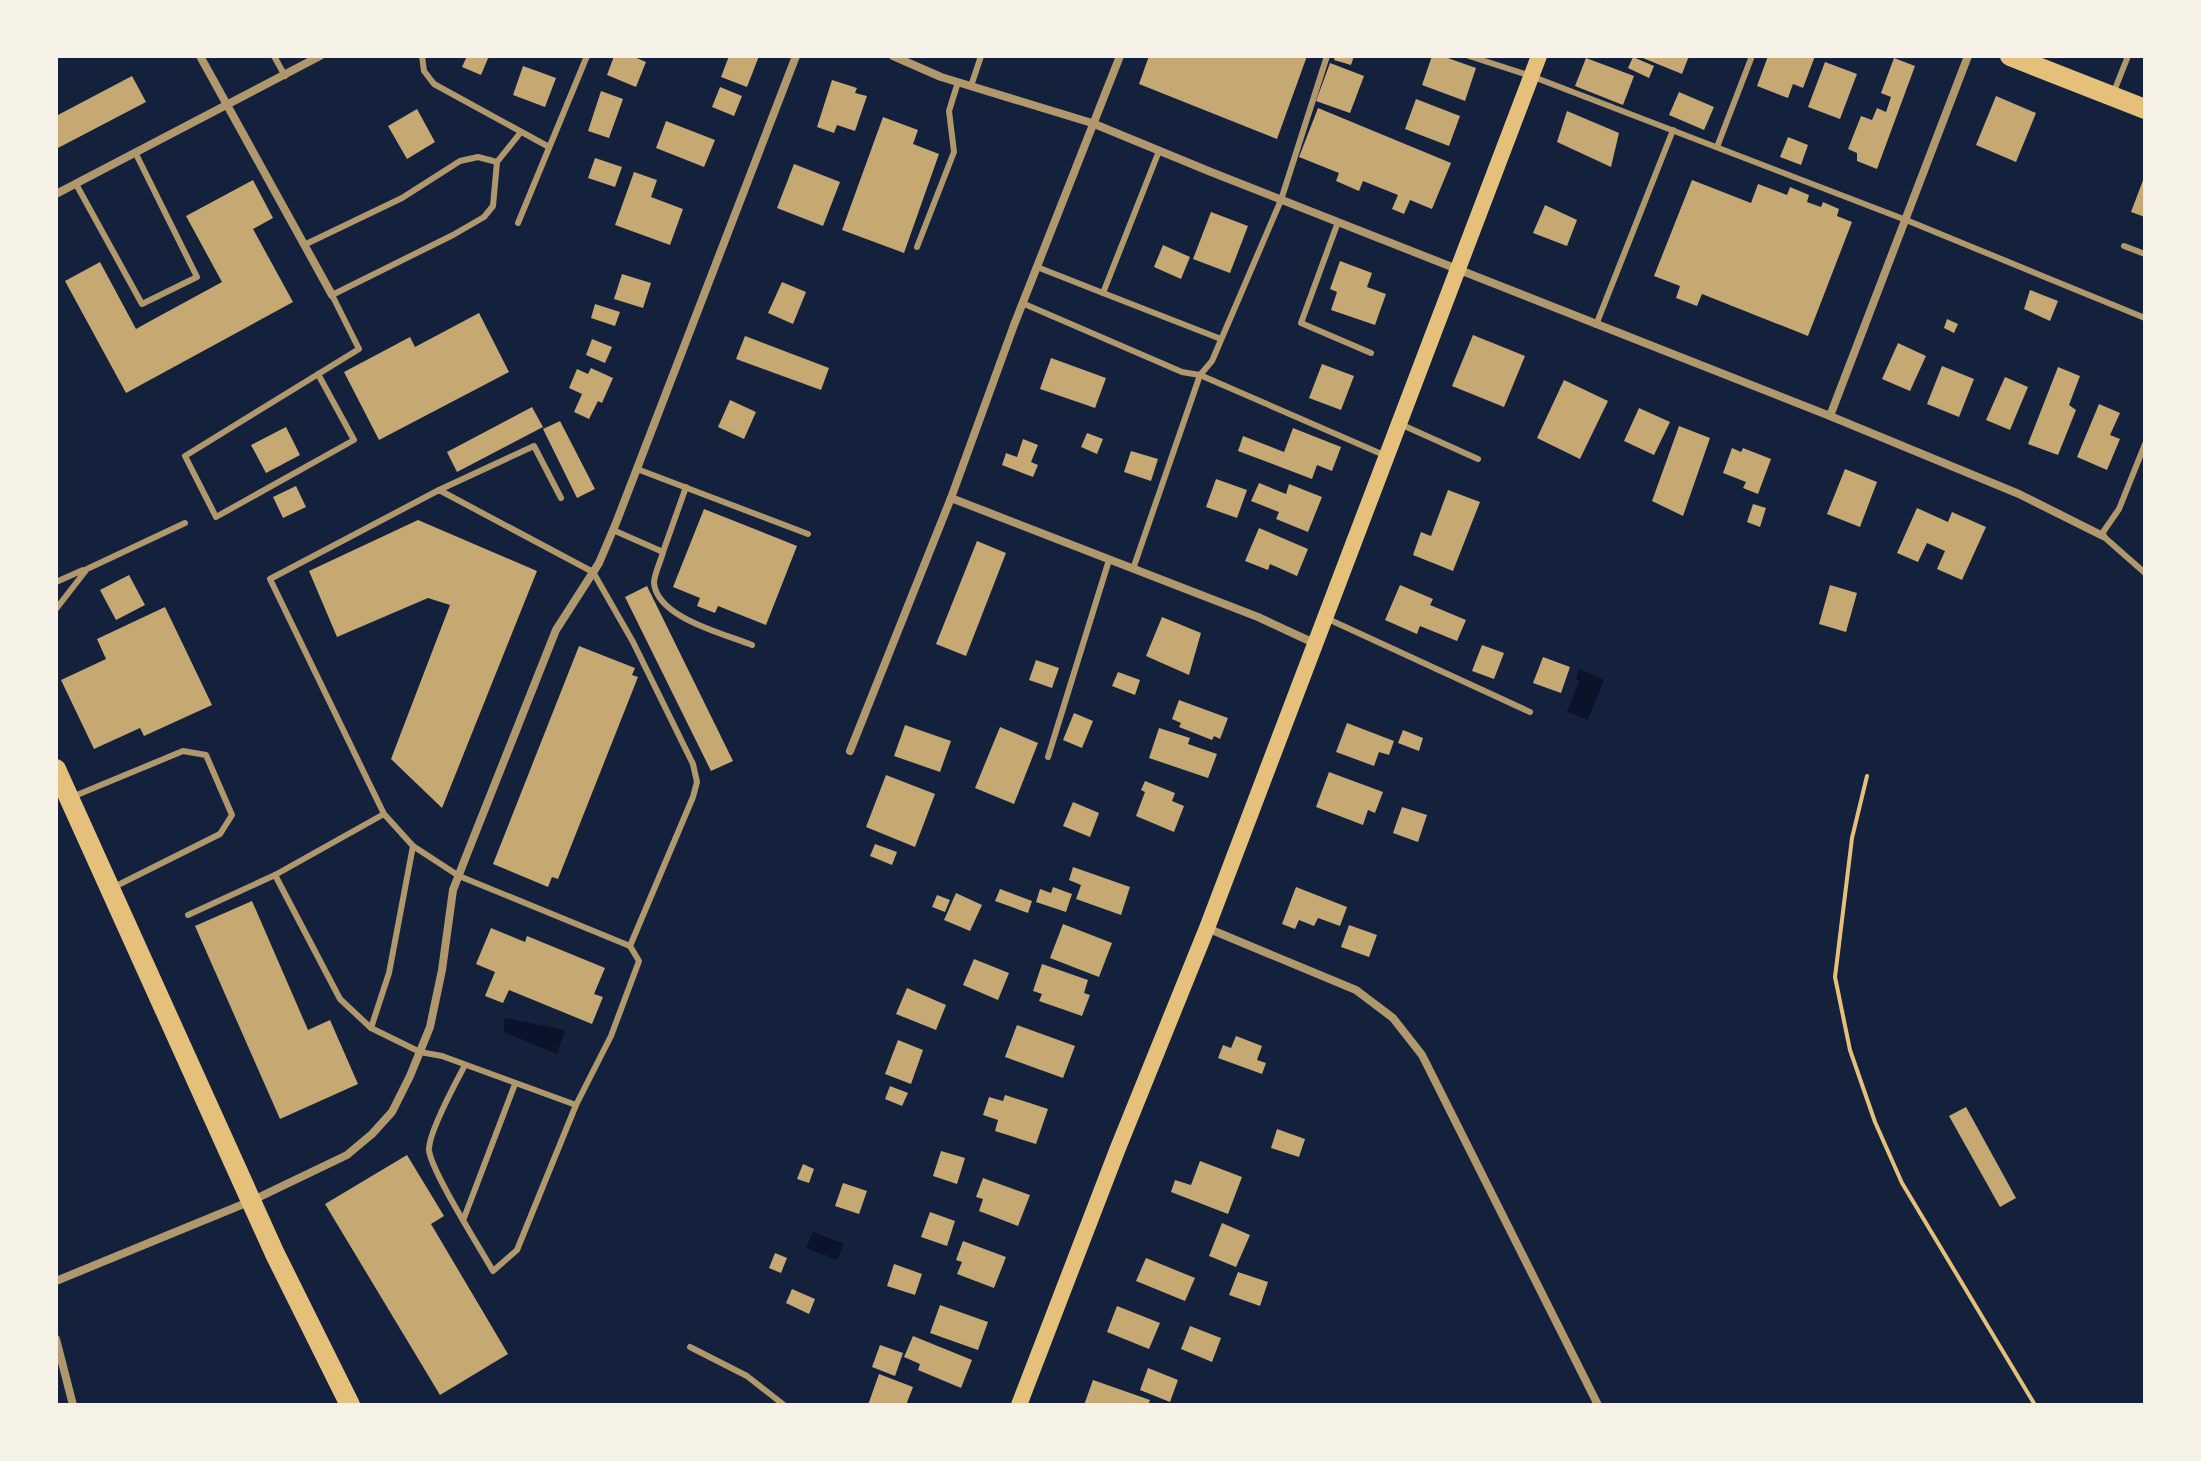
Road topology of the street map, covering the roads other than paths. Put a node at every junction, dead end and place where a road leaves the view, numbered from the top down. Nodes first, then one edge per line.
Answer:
1 (200, 56) edge
2 (274, 56) edge
3 (320, 56) edge
4 (422, 56) edge
5 (587, 56) edge
6 (796, 56) edge
7 (893, 56) edge
8 (981, 56) edge
9 (1120, 56) edge
10 (1327, 56) edge
11 (1469, 56) edge
12 (1539, 56) edge
13 (1752, 56) edge
14 (1968, 56) edge
15 (2010, 56) edge
16 (2128, 56) edge
17 (285, 76) junction
18 (1531, 76) junction
19 (958, 82) junction
20 (971, 86) junction
21 (2112, 96) junction
22 (227, 107) junction
23 (2145, 109) edge
24 (1092, 123) junction
25 (1673, 130) junction
26 (521, 132) junction
27 (549, 147) junction
28 (1717, 147) junction
29 (1159, 151) junction
30 (136, 154) junction
31 (497, 162) junction
32 (76, 184) junction
33 (56, 194) edge
34 (1281, 200) junction
35 (1906, 220) junction
36 (1338, 222) junction
37 (518, 223) dead end
38 (304, 245) junction
39 (2124, 246) dead end
40 (917, 247) dead end
41 (2145, 254) edge
42 (1037, 267) junction
43 (1459, 270) junction
44 (1103, 293) junction
45 (332, 295) junction
46 (1022, 303) junction
47 (2145, 318) edge
48 (1596, 325) junction
49 (1221, 339) junction
50 (1371, 353) dead end
51 (318, 374) junction
52 (1200, 375) junction
53 (1830, 416) junction
54 (1400, 424) junction
55 (2145, 444) edge
56 (1388, 457) junction
57 (1478, 459) dead end
58 (637, 469) junction
59 (686, 487) junction
60 (439, 490) junction
61 (561, 498) dead end
62 (951, 498) junction
63 (185, 523) dead end
64 (613, 530) junction
65 (808, 534) dead end
66 (2102, 536) junction
67 (663, 552) junction
68 (1109, 560) junction
69 (87, 569) junction
70 (1133, 569) junction
71 (593, 572) junction
72 (2145, 573) edge
73 (56, 582) edge
74 (56, 609) edge
75 (1324, 618) junction
76 (1314, 643) junction
77 (752, 645) dead end
78 (1530, 712) dead end
79 (850, 751) dead end
80 (1048, 757) dead end
81 (56, 769) edge
82 (69, 798) junction
83 (384, 814) junction
84 (413, 846) junction
85 (275, 875) junction
86 (459, 876) junction
87 (110, 889) junction
88 (188, 915) dead end
89 (1207, 928) junction
90 (630, 946) junction
91 (371, 1028) junction
92 (420, 1052) junction
93 (465, 1065) junction
94 (515, 1084) junction
95 (576, 1105) junction
96 (251, 1201) junction
97 (464, 1218) junction
98 (56, 1281) edge
99 (56, 1339) edge
100 (690, 1347) dead end
101 (73, 1405) edge
102 (350, 1405) edge
103 (784, 1405) edge
104 (1019, 1405) edge
105 (1598, 1405) edge

1 - 22 street
2 - 17 lane
3 - 17 street
4 - 26 lane
5 - 27 lane
6 - 58 street
7 - 19 street
8 - 20 lane
9 - 24 street
10 - 34 lane
11 - 18 lane
12 - 18 main road
13 - 28 lane
14 - 35 street
15 - 21 main road
16 - 21 lane
17 - 22 street
18 - 25 lane
18 - 43 main road
19 - 20 street
19 - 40 lane
20 - 24 street
21 - 23 main road
22 - 30 street
22 - 38 street
24 - 29 street
24 - 42 street
25 - 28 lane
25 - 48 lane
26 - 27 lane
26 - 31 lane
27 - 37 lane
28 - 35 lane
29 - 34 street
29 - 44 lane
30 - 32 street
30 - 32 lane
31 - 38 lane
31 - 45 lane
32 - 33 street
34 - 36 street
34 - 49 lane
35 - 47 lane
35 - 53 street
36 - 43 street
36 - 50 lane
38 - 45 street
39 - 41 lane
42 - 44 lane
42 - 46 street
43 - 48 street
43 - 54 main road
44 - 49 lane
45 - 51 lane
46 - 52 lane
46 - 62 street
48 - 53 street
49 - 52 lane
51 - 51 lane
52 - 56 lane
52 - 70 lane
53 - 66 street
54 - 56 main road
54 - 57 lane
55 - 66 lane
56 - 75 main road
58 - 59 lane
58 - 64 street
59 - 65 lane
59 - 67 lane
60 - 61 lane
60 - 71 lane
60 - 83 lane
62 - 68 street
62 - 79 street
63 - 69 lane
64 - 67 lane
64 - 71 street
66 - 72 lane
67 - 77 lane
68 - 70 street
68 - 80 lane
69 - 73 lane
69 - 74 lane
70 - 76 street
71 - 86 street
71 - 90 lane
75 - 76 main road
75 - 78 lane
76 - 89 main road
81 - 82 main road
82 - 87 main road
82 - 87 lane
83 - 84 lane
83 - 85 lane
84 - 86 lane
84 - 91 lane
85 - 88 lane
85 - 91 lane
86 - 90 lane
86 - 92 street
87 - 96 main road
89 - 104 main road
89 - 105 street
90 - 95 lane
91 - 92 lane
92 - 93 lane
92 - 96 street
93 - 94 lane
93 - 97 lane
94 - 95 lane
94 - 97 lane
95 - 97 lane
96 - 98 street
96 - 102 main road
99 - 101 street
100 - 103 lane

